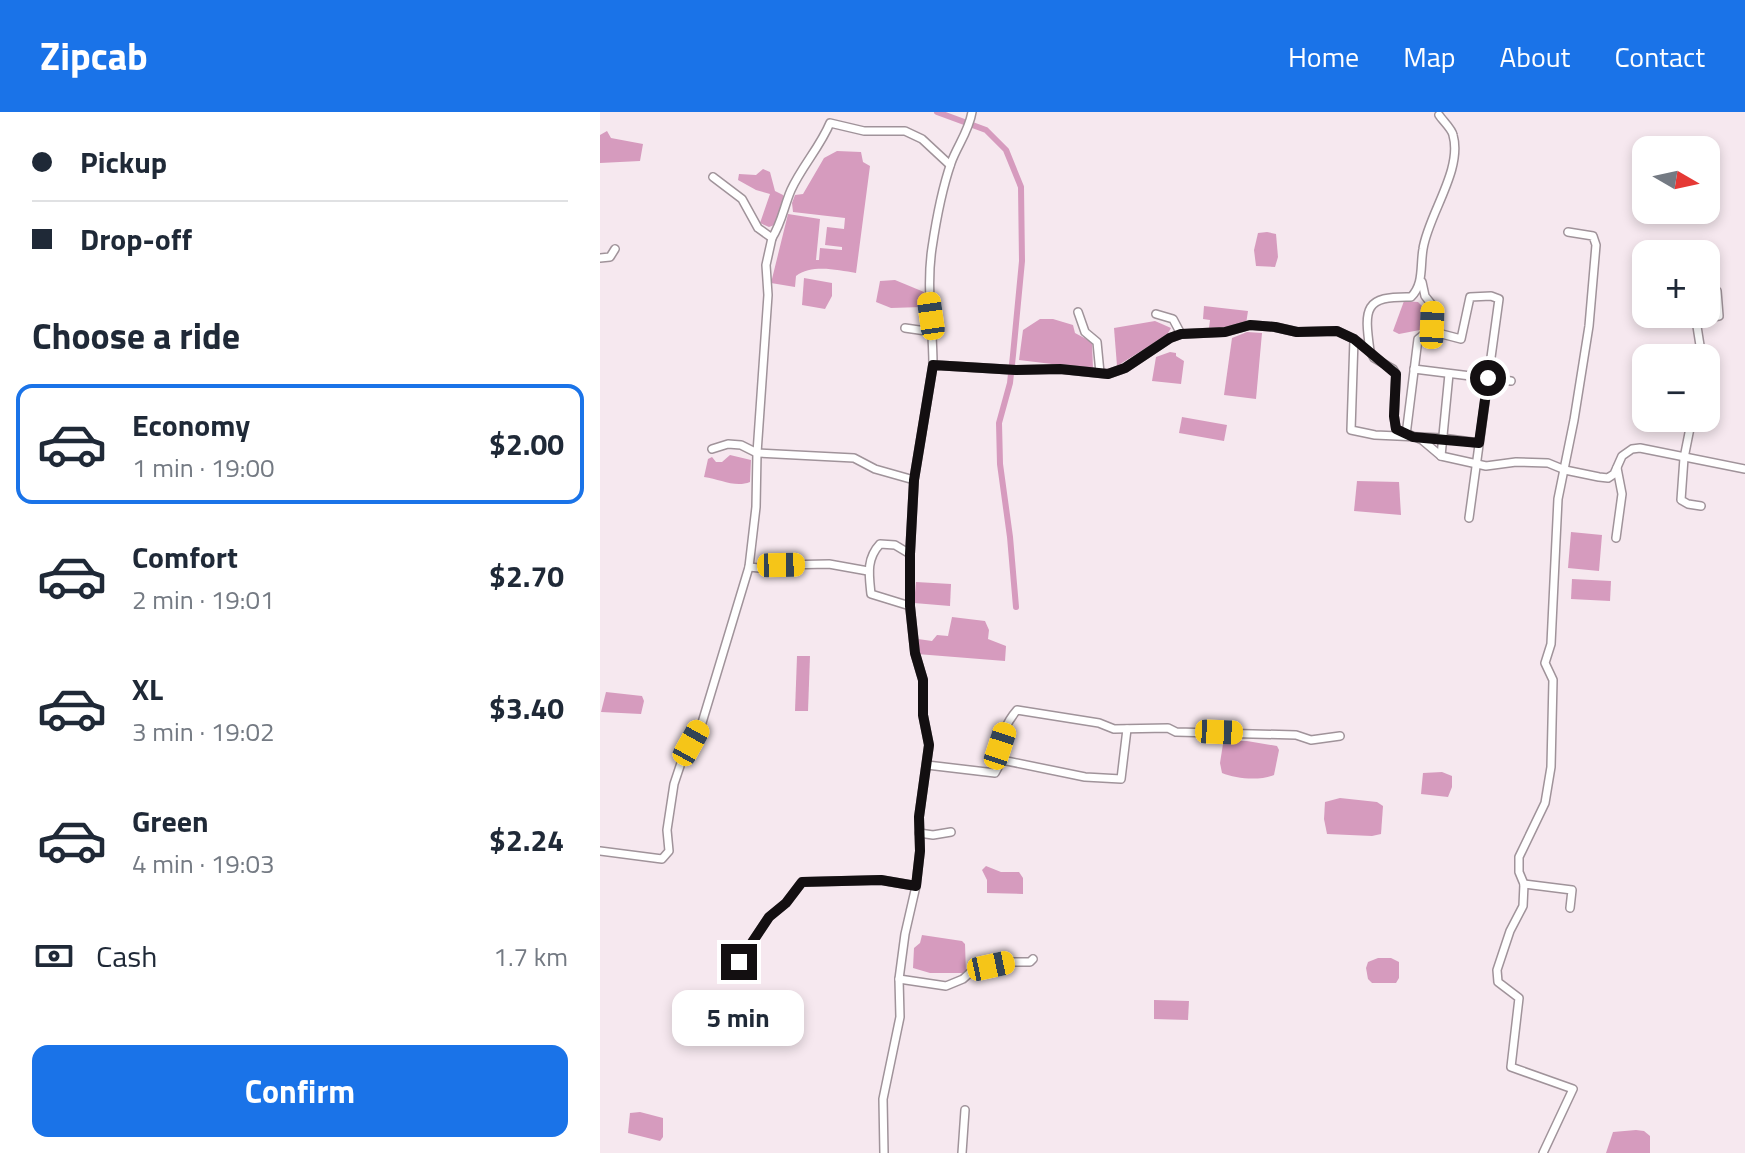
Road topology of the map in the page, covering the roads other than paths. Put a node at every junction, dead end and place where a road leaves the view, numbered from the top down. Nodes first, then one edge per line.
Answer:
1 (1439, 115) dead end
2 (971, 119) edge
3 (950, 165) junction
4 (713, 177) dead end
5 (1568, 232) dead end
6 (772, 238) junction
7 (615, 249) dead end
8 (600, 258) edge
9 (1422, 272) junction
10 (1078, 312) dead end
11 (1156, 314) dead end
12 (1432, 325) junction
13 (905, 328) dead end
14 (933, 332) junction
15 (1181, 334) junction
16 (1354, 339) junction
17 (1370, 351) junction
18 (933, 365) junction
19 (1414, 369) junction
20 (1100, 373) junction
21 (1449, 374) junction
22 (1488, 378) junction
23 (1511, 381) dead end
24 (1689, 432) edge
25 (1409, 436) junction
26 (1442, 438) junction
27 (1479, 443) junction
28 (712, 449) dead end
29 (757, 453) junction
30 (1441, 456) junction
31 (1684, 458) junction
32 (1476, 463) junction
33 (1617, 468) junction
34 (1745, 469) edge
35 (1565, 470) junction
36 (914, 480) junction
37 (1701, 506) dead end
38 (1469, 518) dead end
39 (1616, 538) dead end
40 (910, 554) junction
41 (749, 567) junction
42 (868, 571) junction
43 (910, 606) junction
44 (1127, 729) junction
45 (1340, 736) dead end
46 (1002, 760) junction
47 (927, 765) junction
48 (951, 832) dead end
49 (919, 833) junction
50 (600, 851) edge
51 (1524, 884) junction
52 (916, 886) junction
53 (1570, 908) dead end
54 (1033, 959) dead end
55 (739, 962) dead end
56 (899, 979) junction
57 (965, 1110) dead end
58 (884, 1153) edge
59 (962, 1153) edge
60 (1543, 1153) edge

1 - 9 street
2 - 3 street
3 - 6 street
3 - 14 street
4 - 6 street
5 - 35 street
6 - 29 street
7 - 8 street
9 - 12 street
9 - 17 street
10 - 20 street
11 - 15 street
12 - 19 street
12 - 22 street
13 - 14 street
14 - 18 street
15 - 16 street
15 - 20 street
16 - 17 street
16 - 25 street
17 - 25 street
18 - 20 street
18 - 36 street
19 - 21 street
19 - 25 street
21 - 22 street
21 - 26 street
22 - 23 street
22 - 27 street
24 - 31 street
25 - 26 street
25 - 30 street
26 - 27 street
26 - 30 street
27 - 32 street
28 - 29 street
29 - 36 street
29 - 41 street
30 - 32 street
31 - 33 street
31 - 34 street
31 - 37 street
32 - 35 street
32 - 38 street
33 - 35 street
33 - 39 street
35 - 51 street
36 - 40 street
40 - 42 street
40 - 43 street
41 - 42 street
41 - 50 street
42 - 43 street
43 - 47 street
44 - 45 street
44 - 46 street
44 - 46 street
46 - 47 street
47 - 49 street
48 - 49 street
49 - 52 street
51 - 53 street
51 - 60 street
52 - 55 street
52 - 56 street
54 - 56 street
56 - 58 street
57 - 59 street

